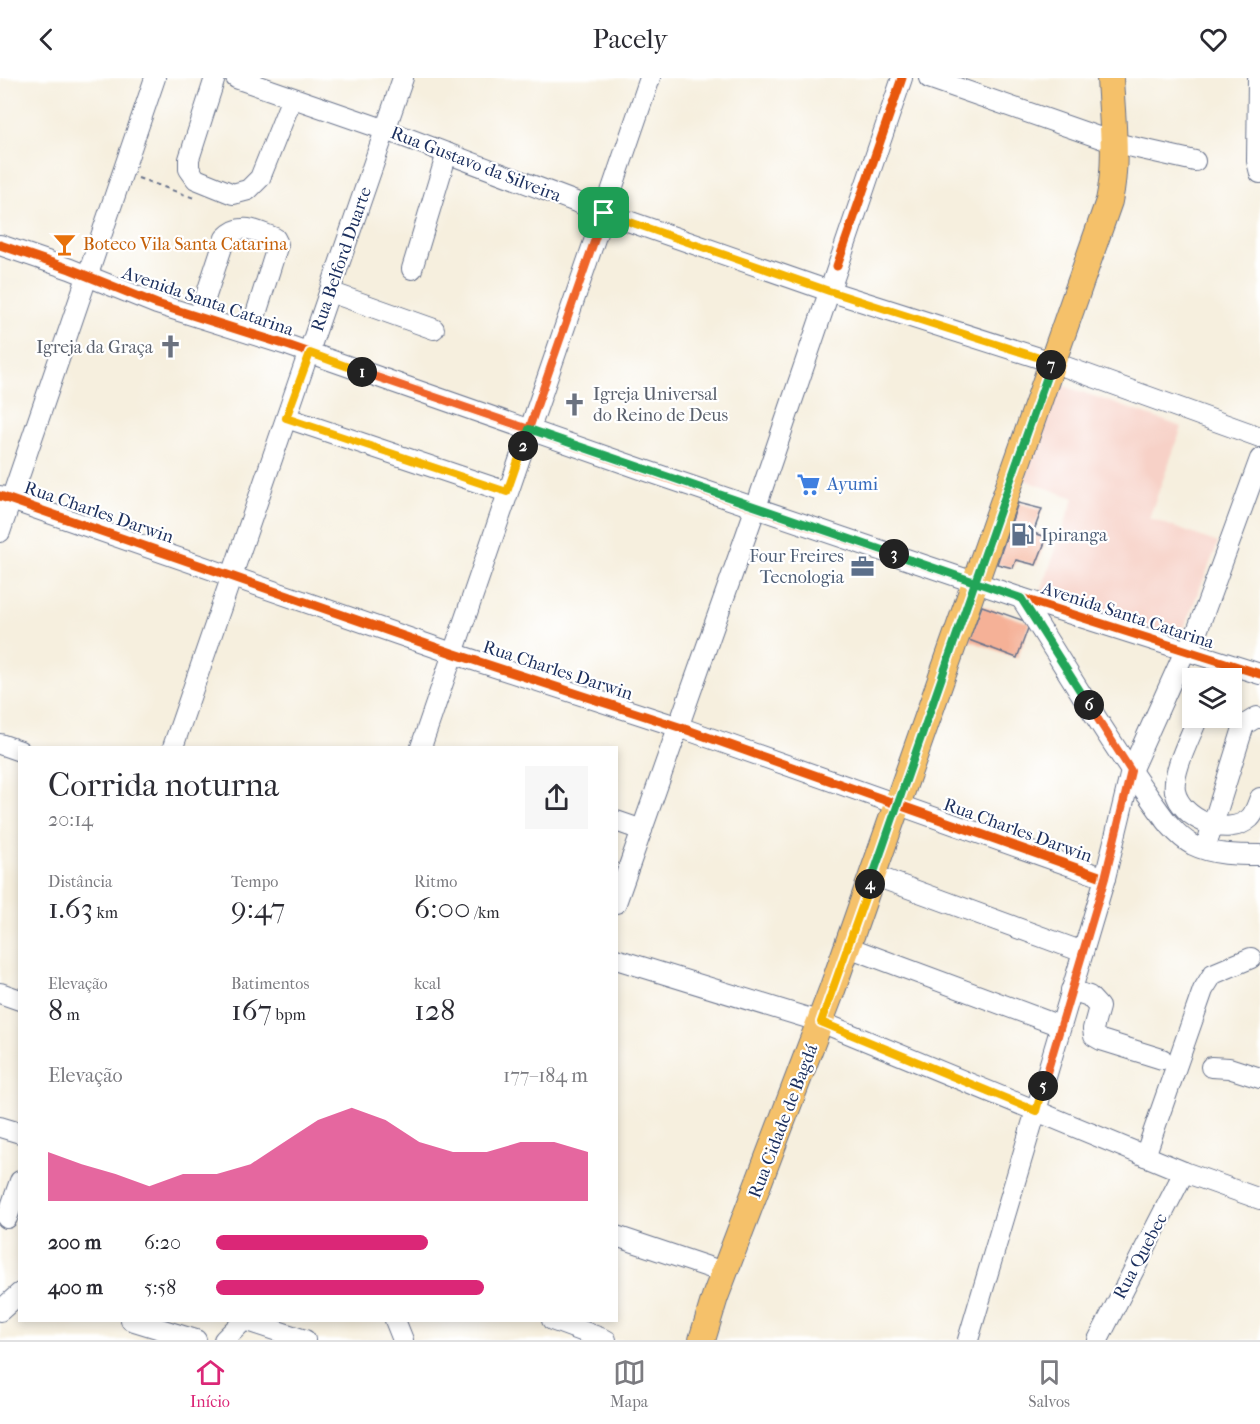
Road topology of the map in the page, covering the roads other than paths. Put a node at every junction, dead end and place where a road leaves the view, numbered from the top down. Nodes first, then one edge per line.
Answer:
1 (155, 78) edge
2 (215, 78) edge
3 (236, 78) edge
4 (403, 78) edge
5 (650, 78) edge
6 (902, 78) edge
7 (929, 78) edge
8 (1110, 78) edge
9 (1258, 78) edge
10 (292, 98) junction
11 (386, 130) junction
12 (1115, 143) junction
13 (447, 153) junction
14 (1195, 161) dead end
15 (1260, 172) edge
16 (604, 213) junction
17 (0, 245) edge
18 (412, 269) dead end
19 (87, 276) junction
20 (829, 291) junction
21 (330, 292) junction
22 (199, 317) junction
23 (434, 329) dead end
24 (250, 333) junction
25 (310, 353) junction
26 (1052, 362) junction
27 (286, 418) junction
28 (529, 429) junction
29 (1260, 436) edge
30 (1260, 459) edge
31 (507, 492) junction
32 (6, 498) edge
33 (756, 507) junction
34 (0, 532) edge
35 (231, 575) junction
36 (975, 582) junction
37 (1021, 598) junction
38 (1185, 651) junction
39 (452, 653) junction
40 (1260, 674) edge
41 (1260, 718) edge
42 (679, 727) junction
43 (1194, 728) edge
44 (0, 744) edge
45 (174, 746) edge
46 (421, 746) edge
47 (18, 750) edge
48 (1131, 771) junction
49 (1260, 798) edge
50 (898, 804) junction
51 (618, 822) edge
52 (1212, 826) junction
53 (642, 830) junction
54 (1205, 850) junction
55 (1260, 855) edge
56 (873, 874) junction
57 (1105, 878) junction
58 (618, 897) edge
59 (848, 947) junction
60 (1083, 952) junction
61 (1251, 958) dead end
62 (618, 959) edge
63 (1071, 990) junction
64 (0, 993) edge
65 (18, 999) edge
66 (821, 1022) junction
67 (1060, 1026) junction
68 (1162, 1059) dead end
69 (1211, 1067) dead end
70 (1260, 1078) edge
71 (1036, 1111) junction
72 (0, 1126) edge
73 (18, 1132) edge
74 (1145, 1156) junction
75 (1184, 1172) junction
76 (18, 1188) edge
77 (1260, 1199) edge
78 (9, 1217) edge
79 (618, 1237) edge
80 (694, 1263) junction
81 (726, 1273) junction
82 (18, 1295) edge
83 (715, 1297) junction
84 (0, 1311) edge
85 (138, 1322) edge
86 (242, 1322) edge
87 (250, 1322) edge
88 (396, 1322) edge
89 (556, 1322) edge
90 (585, 1335) edge
91 (196, 1340) edge
92 (224, 1340) edge
93 (305, 1340) edge
94 (403, 1340) edge
95 (606, 1340) edge
96 (702, 1340) edge
97 (968, 1340) edge
98 (1098, 1340) edge

1 - 19 street
2 - 10 street
3 - 10 street, Rua Gustavo da Silveira
4 - 11 street, Rua Belford Duarte
5 - 16 street
6 - 20 street
7 - 12 street
8 - 12 main road, Rua Cidade de Bagdá
9 - 15 street
10 - 11 street, Rua Gustavo da Silveira
11 - 13 street, Rua Gustavo da Silveira
11 - 21 street, Rua Belford Duarte
12 - 14 street
12 - 26 main road, Rua Cidade de Bagdá
13 - 16 street, Rua Gustavo da Silveira
13 - 18 street
16 - 20 street, Rua Gustavo da Silveira
16 - 28 street
17 - 19 street, Avenida Santa Catarina
19 - 22 street, Avenida Santa Catarina
19 - 32 street
20 - 26 street, Rua Gustavo da Silveira
20 - 33 street
21 - 23 street
21 - 25 street, Rua Belford Duarte
22 - 24 street, Avenida Santa Catarina
22 - 24 street
24 - 25 street, Avenida Santa Catarina
25 - 27 street, Rua Belford Duarte
25 - 28 street, Avenida Santa Catarina
26 - 29 street, Rua Gustavo da Silveira
26 - 36 main road, Rua Cidade de Bagdá
27 - 31 street
27 - 35 street, Rua Belford Duarte
28 - 31 street
28 - 33 street, Avenida Santa Catarina
30 - 38 street
31 - 39 street
32 - 34 street
32 - 35 street, Rua Charles Darwin
33 - 36 street, Avenida Santa Catarina
33 - 42 street
35 - 39 street, Rua Charles Darwin
35 - 45 street, Rua Belford Duarte
36 - 37 street, Avenida Santa Catarina
36 - 50 main road, Rua Cidade de Bagdá
37 - 38 street, Avenida Santa Catarina
37 - 48 street
38 - 40 street, Avenida Santa Catarina
38 - 48 street
39 - 42 street, Rua Charles Darwin
39 - 46 street
41 - 52 street
42 - 50 street, Rua Charles Darwin
42 - 53 street
43 - 52 street
44 - 47 street
48 - 54 street
48 - 57 street
49 - 52 street
50 - 56 main road, Rua Cidade de Bagdá
50 - 57 street, Rua Charles Darwin
51 - 53 street
52 - 54 street
53 - 58 street
54 - 55 street
56 - 59 main road, Rua Cidade de Bagdá
56 - 60 street
57 - 60 street
59 - 66 main road, Rua Cidade de Bagdá
59 - 67 street
60 - 63 street
61 - 74 street
62 - 66 street
63 - 67 street
63 - 68 street
64 - 65 street
66 - 71 street
66 - 81 main road, Rua Cidade de Bagdá
67 - 71 street
69 - 70 street
71 - 74 street
71 - 97 street
72 - 73 street
74 - 75 street
75 - 77 street
75 - 98 street, Rua Quebec
76 - 78 street
79 - 80 street
80 - 81 street
80 - 83 street
81 - 83 main road, Rua Cidade de Bagdá
82 - 84 street
83 - 96 main road, Rua Cidade de Bagdá
85 - 91 street
86 - 92 street
87 - 93 street
88 - 94 street
89 - 90 street
90 - 95 street

